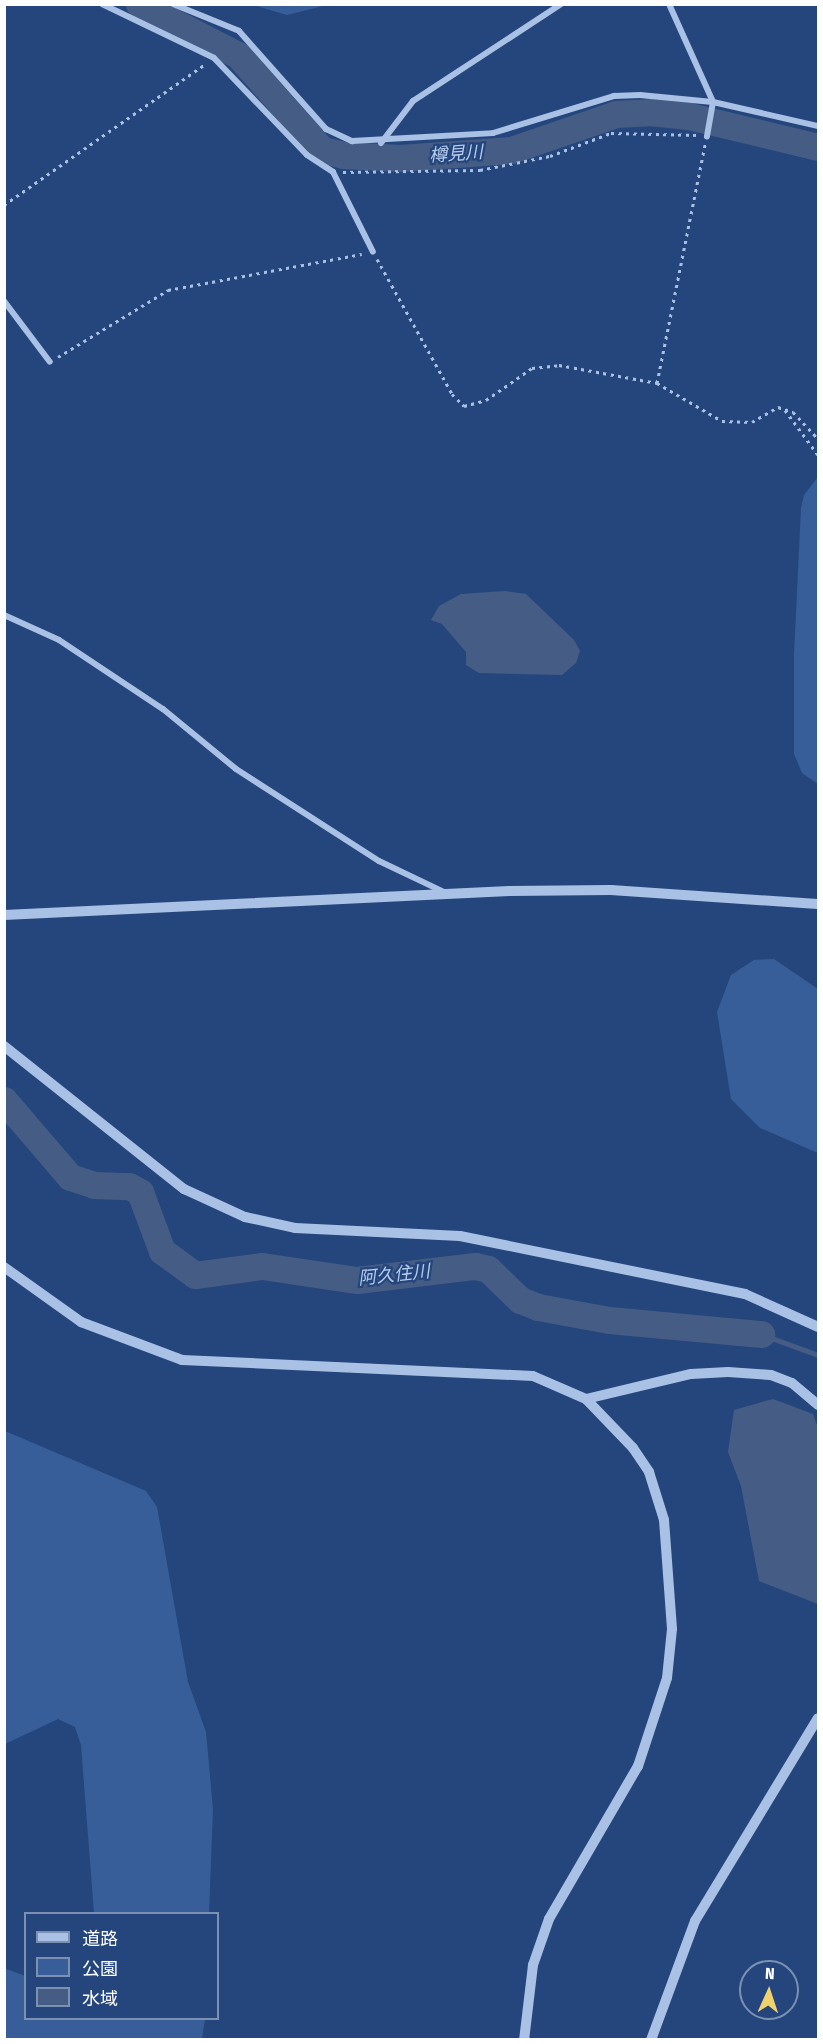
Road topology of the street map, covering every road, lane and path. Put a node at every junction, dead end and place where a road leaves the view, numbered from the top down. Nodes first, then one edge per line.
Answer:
1 (102, 4) edge
2 (173, 4) edge
3 (561, 4) edge
4 (669, 4) edge
5 (214, 58) junction
6 (712, 102) junction
7 (819, 126) edge
8 (707, 136) junction
9 (381, 143) junction
10 (333, 172) junction
11 (4, 206) edge
12 (373, 252) junction
13 (4, 301) edge
14 (50, 362) joint
15 (657, 383) junction
16 (785, 409) junction
17 (819, 439) edge
18 (819, 455) edge
19 (4, 615) edge
20 (446, 894) junction
21 (819, 904) edge
22 (4, 915) edge
23 (4, 1046) edge
24 (4, 1267) edge
25 (819, 1327) edge
26 (586, 1399) junction
27 (819, 1406) edge
28 (819, 1718) edge
29 (524, 2040) edge
30 (651, 2040) edge

1 - 5 street
2 - 9 street
3 - 9 street
4 - 6 street
5 - 10 street
5 - 11 path
6 - 7 street
6 - 8 street
6 - 9 street
8 - 10 path
8 - 15 path
10 - 12 street
12 - 14 path
12 - 15 path
13 - 14 street
15 - 16 path
16 - 17 path
16 - 18 path
19 - 20 street
20 - 21 street
20 - 22 street
23 - 25 street
24 - 26 street
26 - 27 street
26 - 29 street
28 - 30 street

